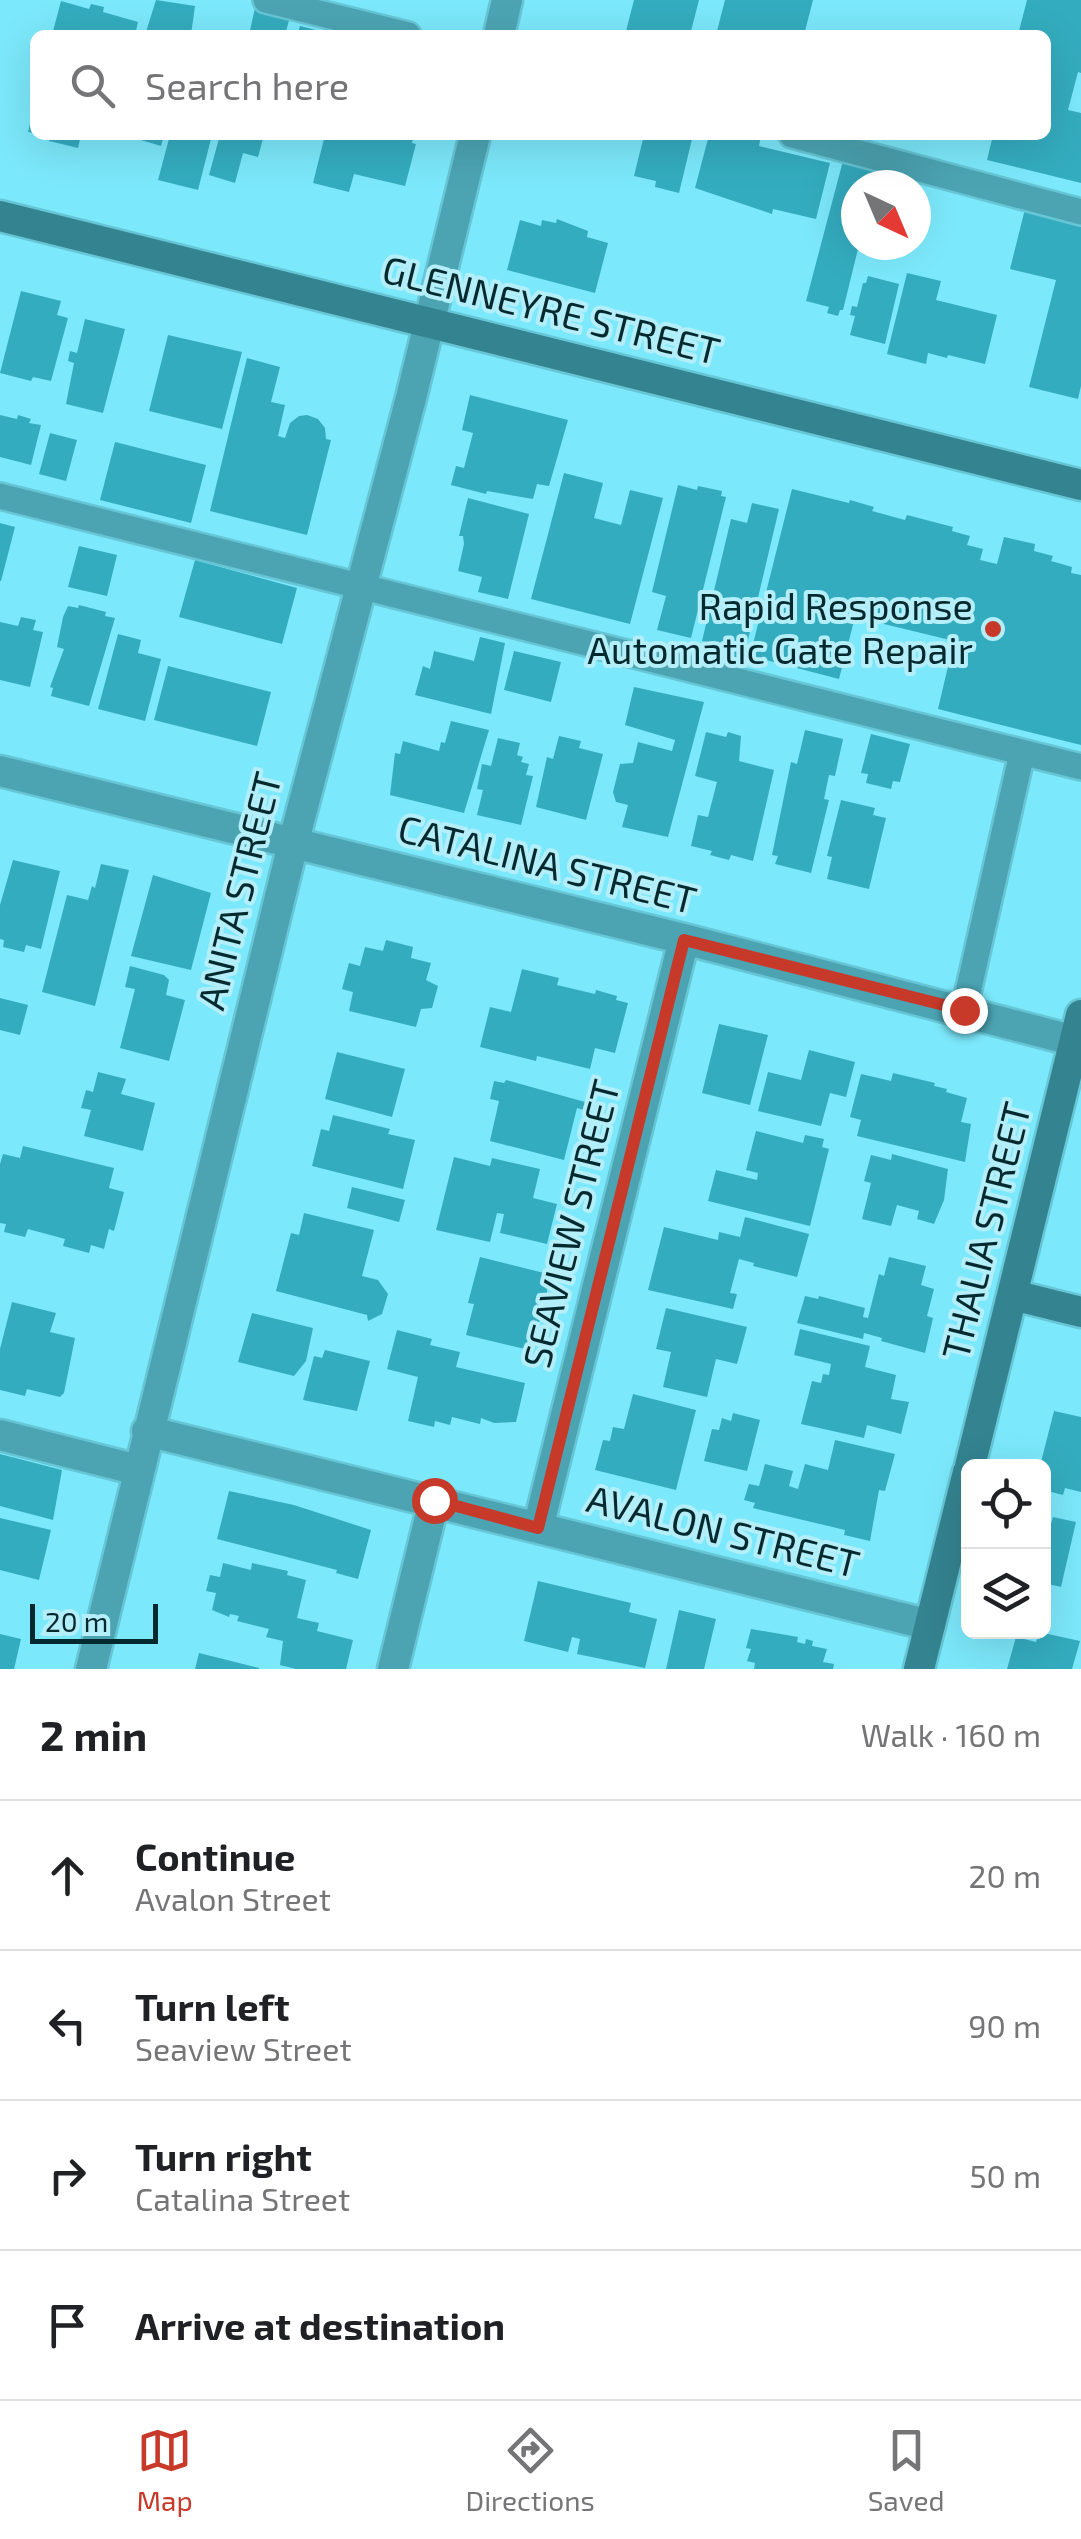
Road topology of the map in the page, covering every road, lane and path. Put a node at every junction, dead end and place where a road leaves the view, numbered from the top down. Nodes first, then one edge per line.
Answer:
1 (266, 0) edge
2 (507, 0) edge
3 (388, 30) edge
4 (499, 30) edge
5 (473, 140) edge
6 (811, 140) edge
7 (1081, 212) edge
8 (0, 216) edge
9 (430, 321) junction
10 (1038, 476) junction
11 (1081, 486) edge
12 (0, 496) edge
13 (1081, 508) edge
14 (360, 586) junction
15 (1022, 752) junction
16 (1081, 768) edge
17 (0, 771) edge
18 (293, 844) junction
19 (684, 940) junction
20 (964, 1010) junction
21 (1078, 1028) edge
22 (1012, 1295) junction
23 (1081, 1312) edge
24 (146, 1431) junction
25 (0, 1435) edge
26 (971, 1459) edge
27 (138, 1470) junction
28 (434, 1500) junction
29 (961, 1501) edge
30 (538, 1528) junction
31 (930, 1625) junction
32 (91, 1669) edge
33 (393, 1669) edge
34 (919, 1669) edge

1 - 3 lane
2 - 4 street
5 - 9 street, ANITA STREET
6 - 7 lane
8 - 9 main road, GLENNEYRE STREET
9 - 10 main road, GLENNEYRE STREET
9 - 14 street, ANITA STREET
10 - 11 main road, GLENNEYRE STREET
10 - 13 main road
12 - 14 lane
14 - 15 lane
14 - 18 street, ANITA STREET
15 - 16 lane
15 - 20 lane
17 - 18 street, CATALINA STREET
18 - 19 street, CATALINA STREET
18 - 24 street, ANITA STREET
19 - 20 street, CATALINA STREET
19 - 30 street, SEAVIEW STREET
20 - 21 street, CATALINA STREET
21 - 22 main road, THALIA STREET
22 - 23 main road
22 - 26 main road, THALIA STREET
24 - 27 street, ANITA STREET
24 - 28 street, AVALON STREET
25 - 27 street
27 - 32 street, ANITA STREET
28 - 30 street, AVALON STREET
28 - 33 street
29 - 31 main road, THALIA STREET
30 - 31 street, AVALON STREET
31 - 34 main road, THALIA STREET

